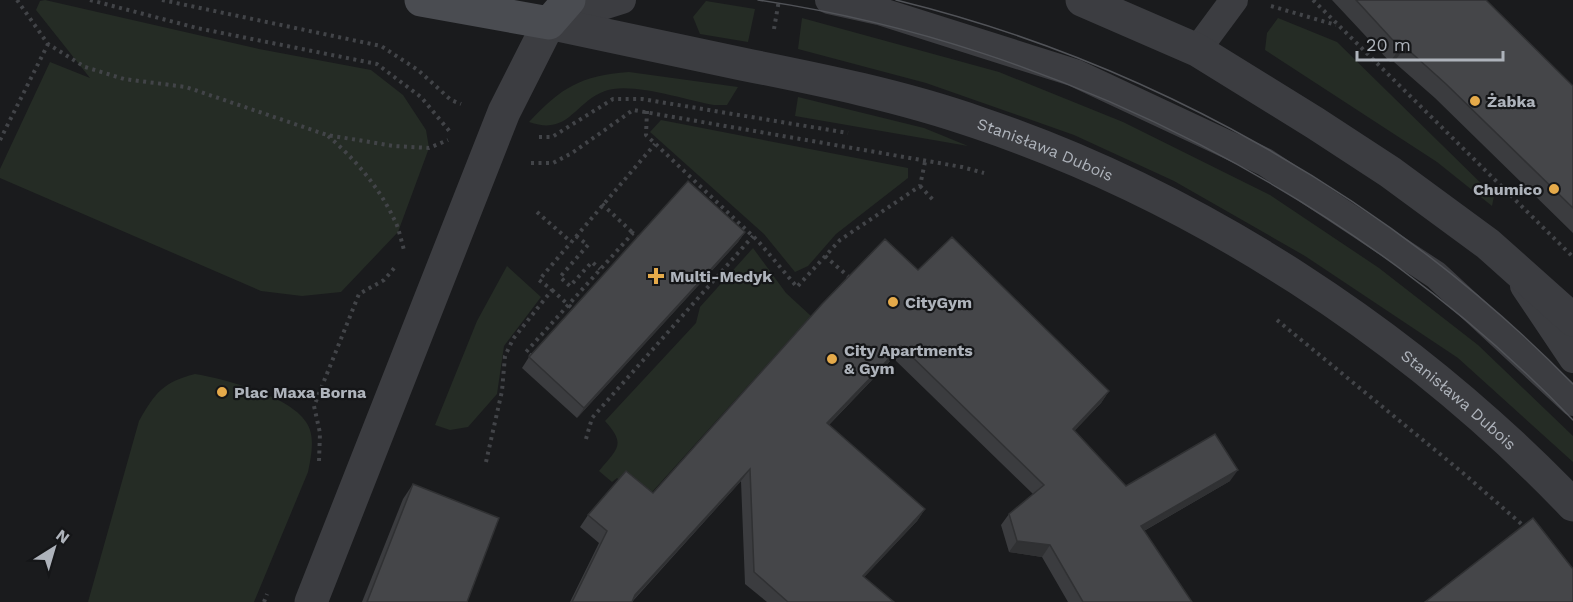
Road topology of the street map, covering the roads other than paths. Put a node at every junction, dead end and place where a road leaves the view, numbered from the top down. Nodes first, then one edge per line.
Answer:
1 (421, 0) edge
2 (622, 0) edge
3 (829, 0) edge
4 (1082, 0) edge
5 (1247, 2) edge
6 (559, 11) edge
7 (1197, 50) junction
8 (1505, 259) junction
9 (1573, 320) edge
10 (1573, 359) edge
11 (1573, 402) edge
12 (1573, 505) edge
13 (311, 602) edge

1 - 6 main road, Stanisława Dubois
2 - 6 lane
3 - 11 lane
4 - 7 street
5 - 7 lane
6 - 12 street, Stanisława Dubois
6 - 13 street
7 - 8 street
8 - 9 street
8 - 10 lane

